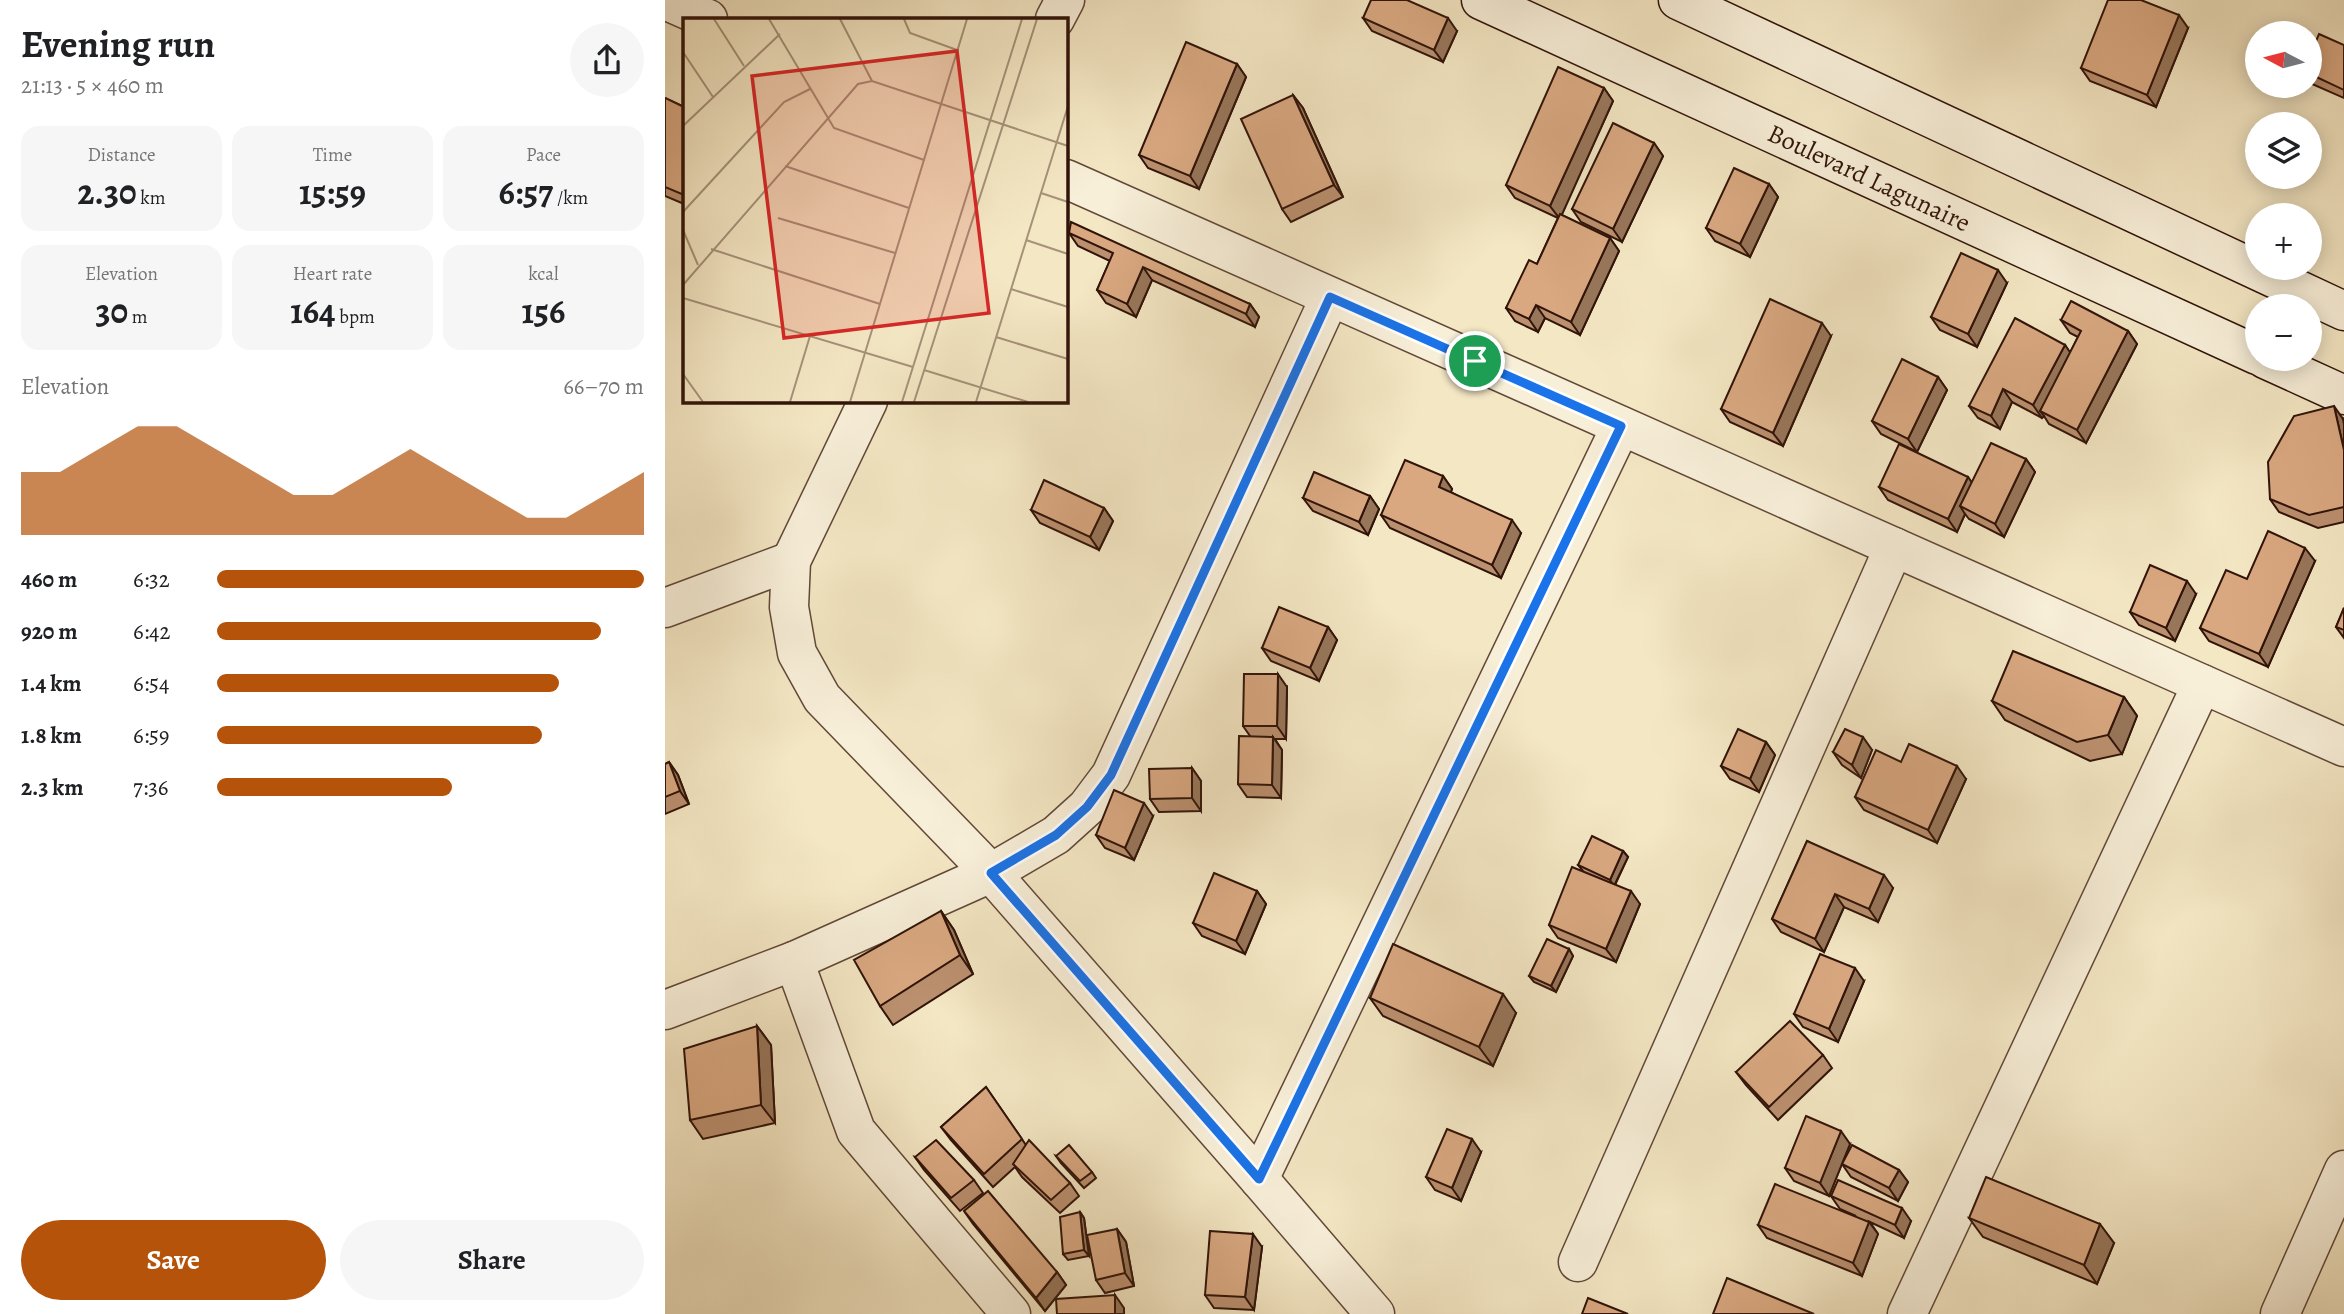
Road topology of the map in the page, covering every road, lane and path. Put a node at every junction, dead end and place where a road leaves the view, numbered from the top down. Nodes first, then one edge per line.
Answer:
1 (665, 0) edge
2 (1065, 0) edge
3 (1481, 0) edge
4 (1678, 0) edge
5 (706, 18) edge
6 (1056, 18) edge
7 (1067, 179) edge
8 (1330, 297) junction
9 (2344, 312) edge
10 (2245, 350) edge
11 (2291, 371) edge
12 (2344, 395) edge
13 (868, 402) edge
14 (1621, 426) junction
15 (1895, 547) junction
16 (791, 561) junction
17 (665, 608) edge
18 (2202, 684) junction
19 (2344, 747) edge
20 (991, 873) junction
21 (794, 961) junction
22 (665, 1010) edge
23 (2344, 1170) edge
24 (1259, 1179) junction
25 (1578, 1262) dead end
26 (1011, 1314) edge
27 (1375, 1314) edge
28 (1907, 1314) edge
29 (2280, 1314) edge

1 - 5 street
2 - 6 street
3 - 10 street, Boulevard Lagunaire
4 - 9 street
7 - 8 street
8 - 14 street
8 - 20 street
11 - 12 street
13 - 16 street
14 - 15 street
14 - 24 street
15 - 18 street
15 - 25 street
16 - 17 street
16 - 20 street
18 - 19 street
18 - 28 street
20 - 21 street
20 - 24 street
21 - 22 street
21 - 26 street
23 - 29 street
24 - 27 street

